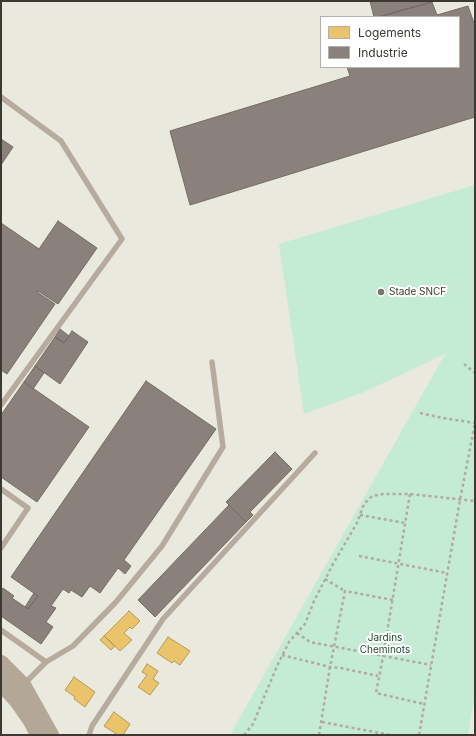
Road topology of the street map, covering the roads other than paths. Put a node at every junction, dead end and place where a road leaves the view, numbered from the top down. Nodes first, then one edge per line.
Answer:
1 (1, 97) edge
2 (212, 362) dead end
3 (1, 405) edge
4 (315, 453) dead end
5 (1, 489) edge
6 (1, 548) edge
7 (1, 630) edge
8 (46, 662) junction
9 (1, 663) edge
10 (1, 683) edge
11 (18, 690) junction
12 (38, 735) edge
13 (51, 735) edge
14 (89, 735) edge

1 - 3 lane
2 - 8 lane
4 - 14 lane
5 - 6 lane
7 - 8 lane
8 - 11 lane
9 - 11 main road
10 - 11 main road
11 - 12 main road
11 - 13 main road

